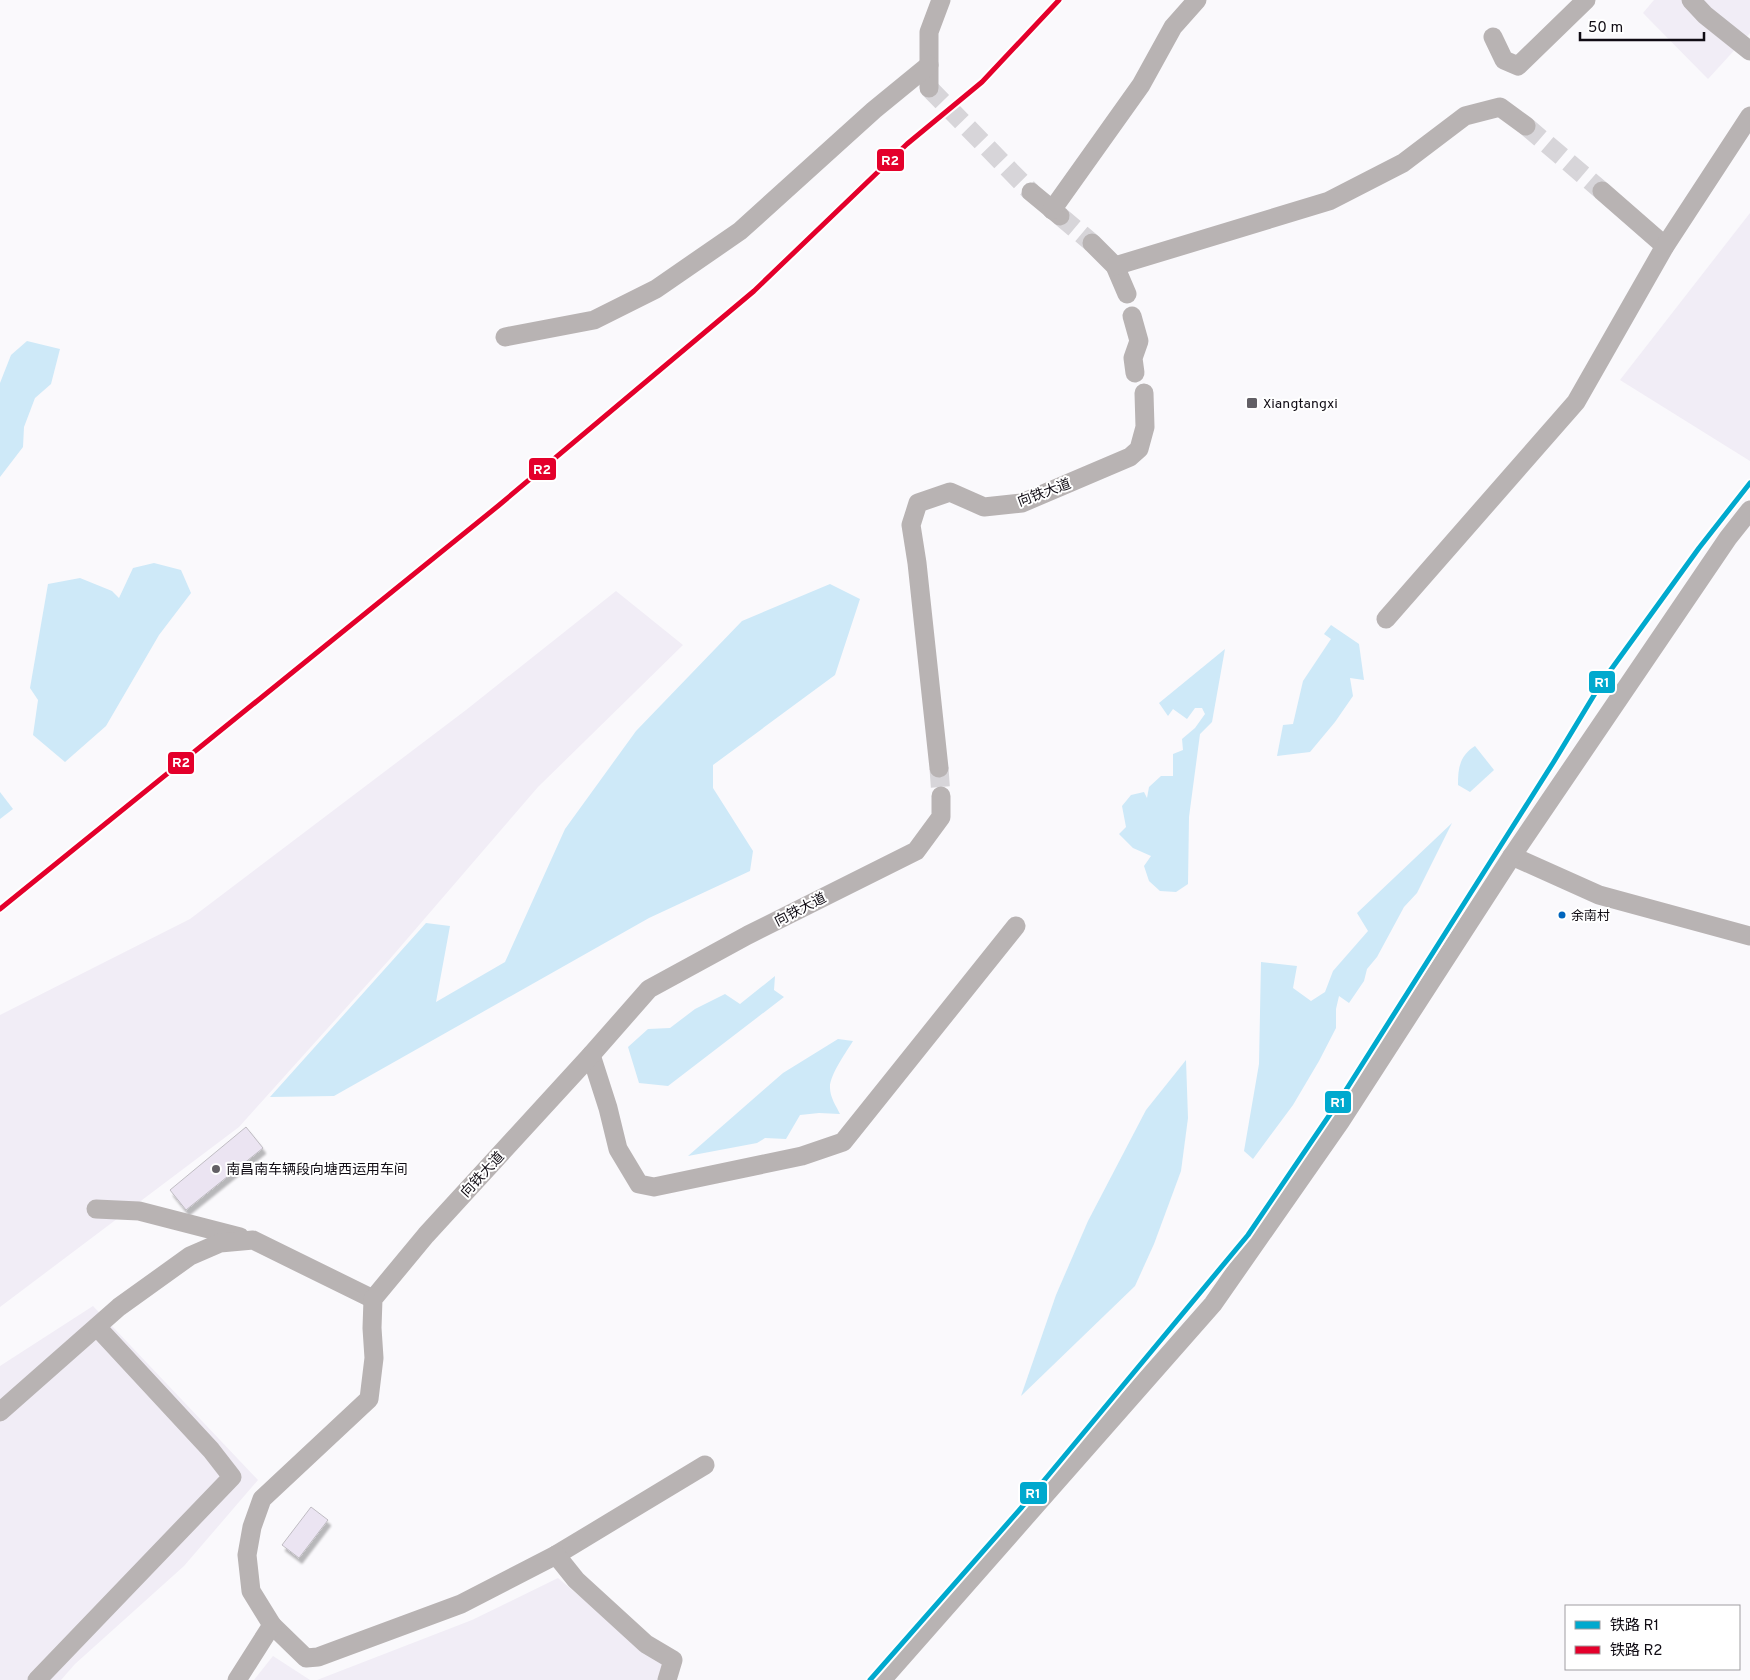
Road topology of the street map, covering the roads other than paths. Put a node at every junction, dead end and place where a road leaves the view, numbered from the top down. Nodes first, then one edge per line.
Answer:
1 (941, 0) edge
2 (1197, 0) edge
3 (1586, 0) edge
4 (1691, 0) edge
5 (1493, 37) dead end
6 (1750, 51) edge
7 (929, 65) junction
8 (929, 88) tunnel mouth
9 (1750, 116) edge
10 (1526, 126) tunnel mouth
11 (1602, 190) tunnel mouth
12 (1031, 192) tunnel mouth
13 (1092, 243) tunnel mouth
14 (1665, 246) junction
15 (1115, 266) junction
16 (1127, 294) dead end
17 (1132, 316) dead end
18 (505, 338) dead end
19 (1135, 373) dead end
20 (1144, 393) dead end
21 (1750, 510) edge
22 (1386, 619) dead end
23 (939, 768) tunnel mouth
24 (941, 796) tunnel mouth
25 (1512, 856) junction
26 (1016, 926) dead end
27 (1750, 936) edge
28 (592, 1055) junction
29 (96, 1209) dead end
30 (253, 1240) junction
31 (373, 1299) junction
32 (97, 1327) junction
33 (0, 1412) edge
34 (705, 1465) dead end
35 (556, 1555) junction
36 (272, 1625) junction
37 (37, 1680) edge
38 (237, 1680) edge
39 (667, 1680) edge
40 (882, 1680) edge

1 - 7 street
2 - 12 street
3 - 5 street
4 - 6 street
7 - 8 street
7 - 18 street
9 - 14 street
10 - 15 street
11 - 14 street
13 - 15 street
14 - 22 street
15 - 16 street
17 - 19 street
20 - 23 street, 向铁大道
21 - 25 street
24 - 28 street, 向铁大道
25 - 27 street
25 - 40 street
26 - 28 street
28 - 31 street, 向铁大道
29 - 30 street
30 - 31 street
30 - 32 street
31 - 36 street
32 - 33 street
32 - 37 street
34 - 35 street
35 - 36 street
35 - 39 street
36 - 38 street

